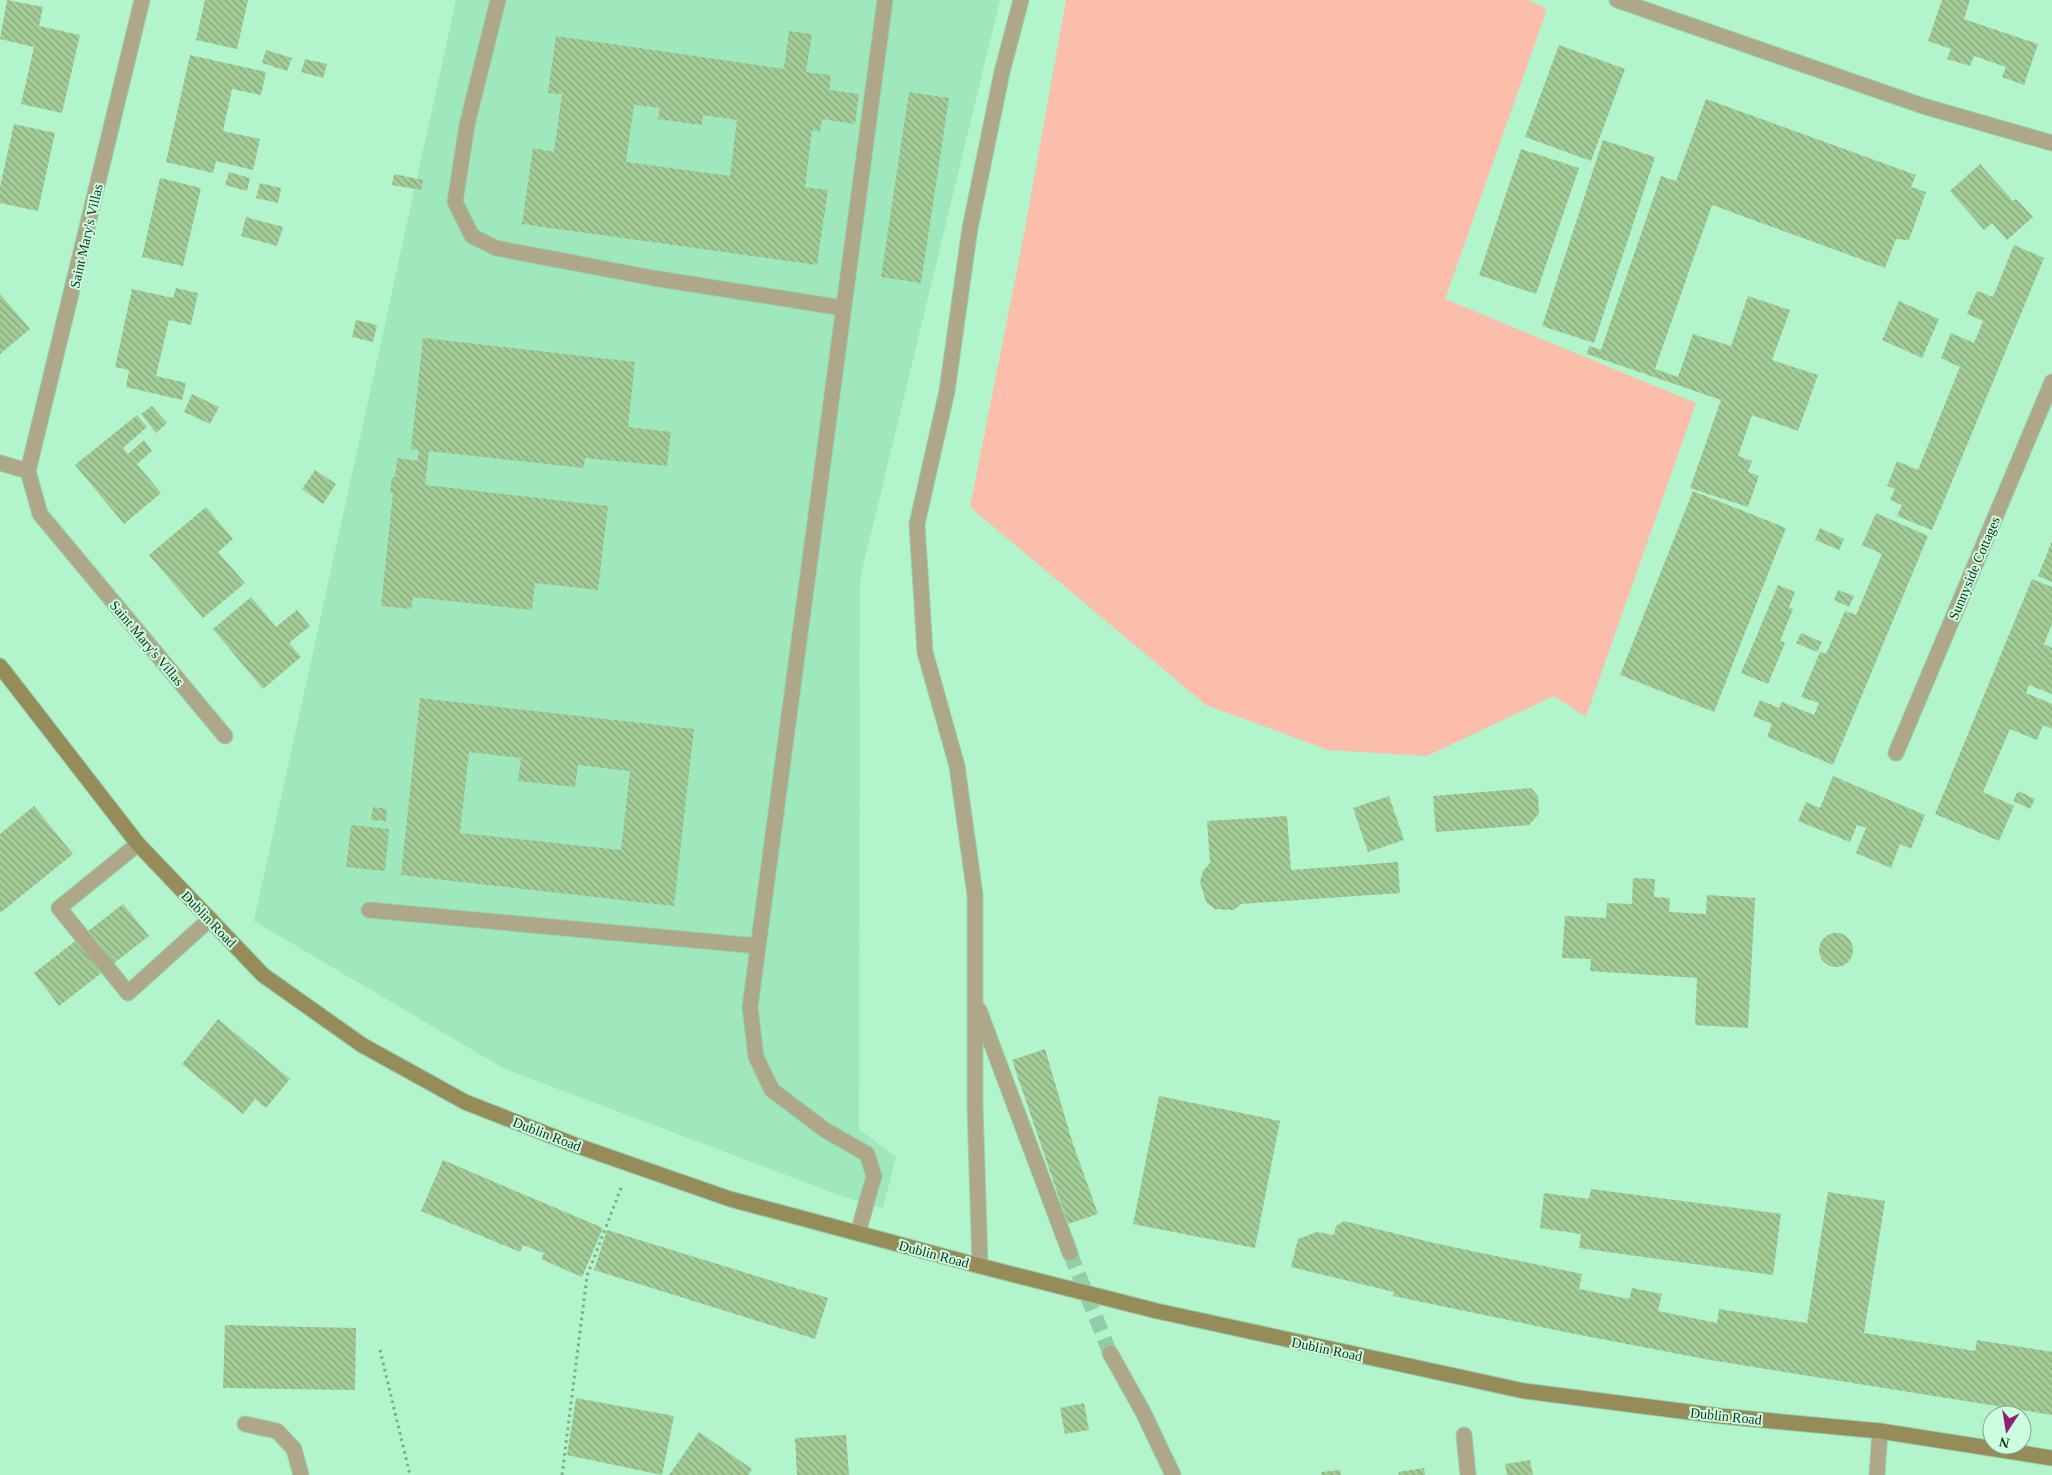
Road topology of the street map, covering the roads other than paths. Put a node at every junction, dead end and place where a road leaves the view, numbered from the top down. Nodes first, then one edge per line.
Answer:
1 (142, 0) edge
2 (498, 0) edge
3 (885, 0) edge
4 (1021, 0) edge
5 (1617, 0) edge
6 (2052, 143) edge
7 (843, 308) junction
8 (2052, 382) edge
9 (0, 462) edge
10 (28, 471) junction
11 (0, 666) edge
12 (225, 736) dead end
13 (1896, 753) dead end
14 (138, 844) junction
15 (369, 910) dead end
16 (210, 919) junction
17 (758, 946) junction
18 (975, 1000) junction
19 (858, 1233) junction
20 (1070, 1252) tunnel mouth
21 (980, 1266) junction
22 (1110, 1353) tunnel mouth
23 (245, 1424) dead end
24 (1880, 1431) junction
25 (1464, 1435) dead end
26 (2052, 1458) edge
27 (301, 1475) edge
28 (1173, 1475) edge
29 (1468, 1475) edge
30 (1877, 1475) edge

1 - 10 street, Saint Mary's Villas
2 - 7 street
3 - 7 street
4 - 18 street
5 - 6 street
7 - 17 street
8 - 13 street, Sunnyside Cottages
9 - 10 street
10 - 12 street, Saint Mary's Villas
11 - 14 main road, Dublin Road
14 - 16 main road, Dublin Road
14 - 16 street
15 - 17 street
16 - 19 main road, Dublin Road
17 - 19 street
18 - 20 street
18 - 21 street
19 - 21 main road, Dublin Road
21 - 24 main road, Dublin Road
22 - 28 street
23 - 27 street
24 - 26 main road, Dublin Road
24 - 30 street
25 - 29 street

